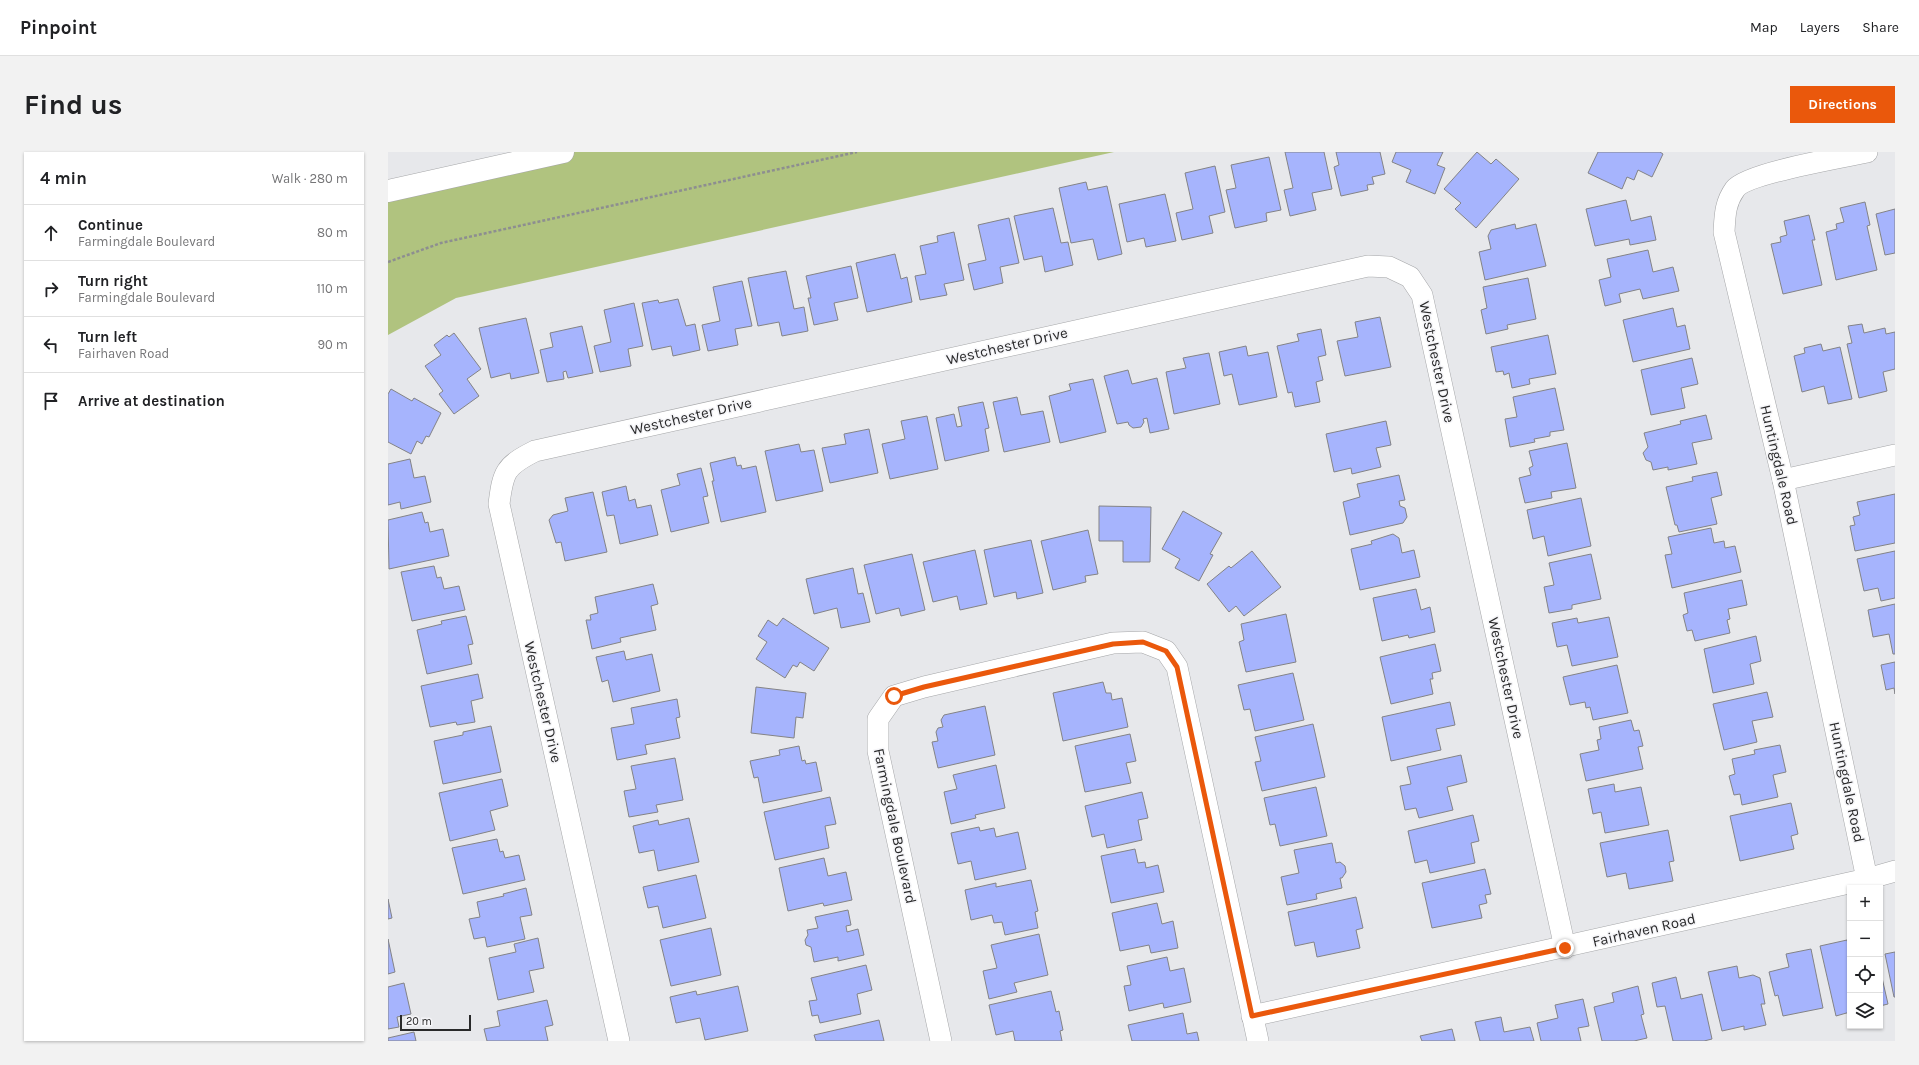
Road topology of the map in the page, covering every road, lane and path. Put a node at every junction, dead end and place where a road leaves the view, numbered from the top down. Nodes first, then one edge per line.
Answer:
1 (562, 152) edge
2 (857, 152) edge
3 (1867, 152) edge
4 (388, 191) edge
5 (388, 262) edge
6 (1895, 455) edge
7 (1783, 480) junction
8 (1895, 871) edge
9 (1867, 879) junction
10 (1565, 948) junction
11 (1252, 1016) junction
12 (619, 1041) edge
13 (941, 1041) edge
14 (1258, 1041) edge

1 - 4 main road
2 - 5 path
3 - 7 street, Huntingdale Road
6 - 7 street
7 - 9 street, Huntingdale Road
8 - 9 street, Fairhaven Road
9 - 10 street, Fairhaven Road
10 - 11 street, Fairhaven Road
10 - 12 street, Westchester Drive
11 - 13 street, Farmingdale Boulevard
11 - 14 street, Farmingdale Boulevard

